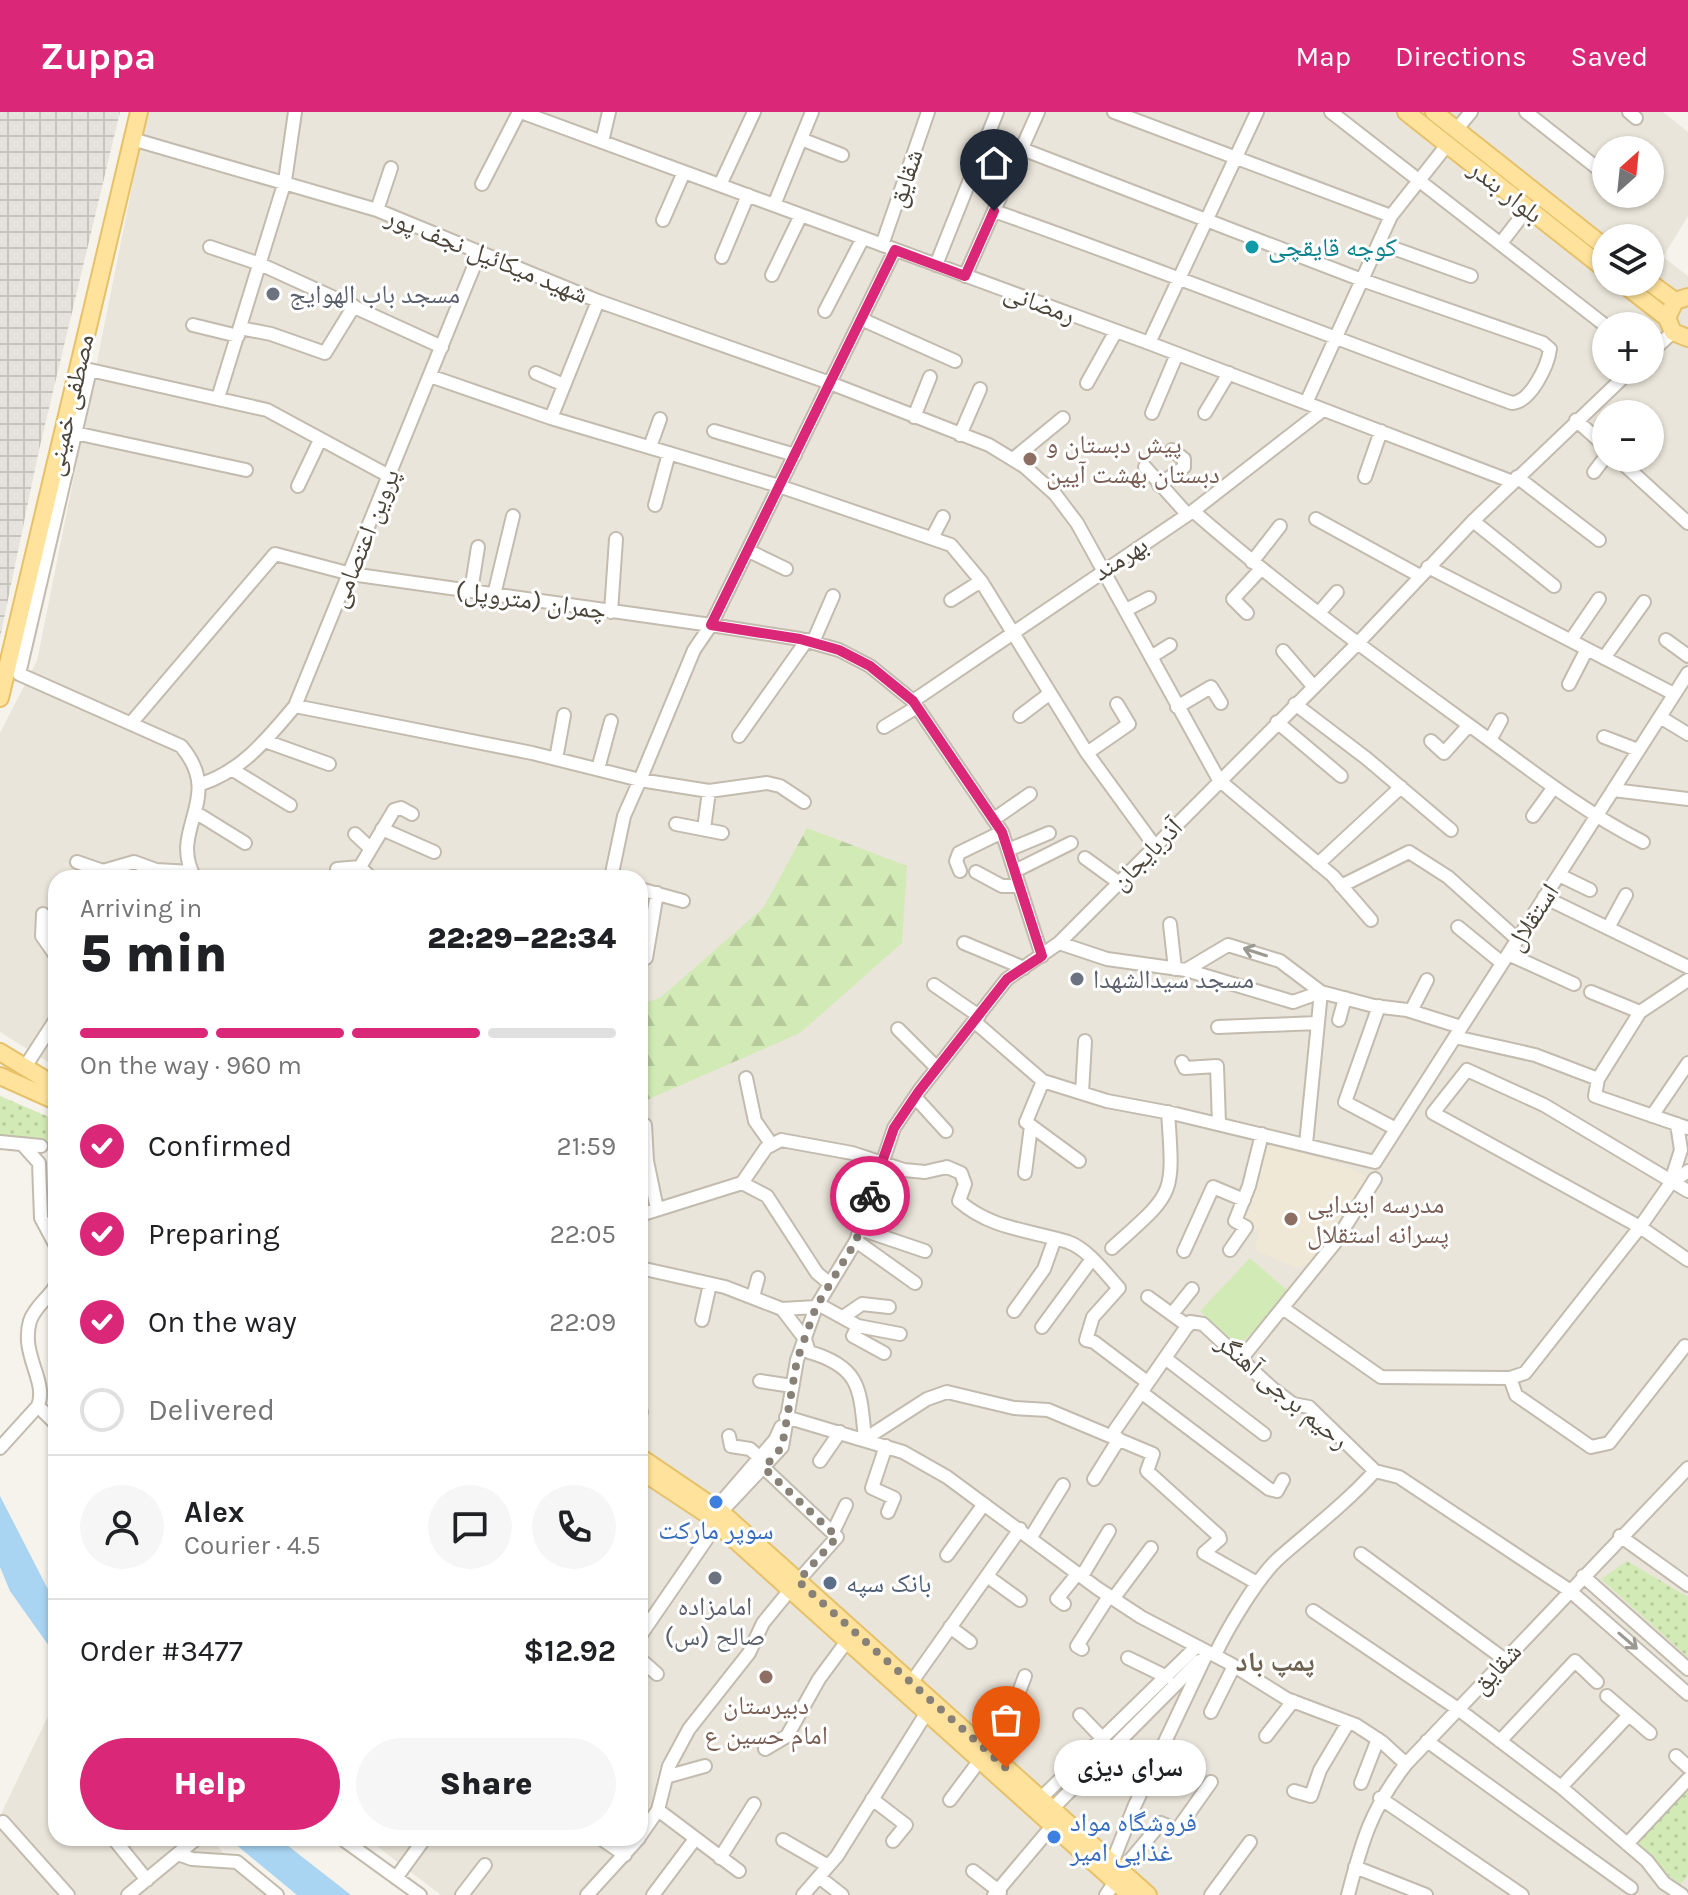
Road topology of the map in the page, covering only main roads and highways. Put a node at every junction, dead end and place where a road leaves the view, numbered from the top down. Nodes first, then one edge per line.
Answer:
1 (129, 112) edge
2 (139, 112) edge
3 (1406, 112) edge
4 (1434, 112) edge
5 (1592, 237) edge
6 (1592, 259) edge
7 (1637, 296) edge
8 (1681, 299) edge
9 (1676, 330) edge
10 (1, 686) edge
11 (3, 1065) edge
12 (48, 1081) edge
13 (48, 1096) edge
14 (648, 1463) edge
15 (648, 1475) edge
16 (719, 1518) junction
17 (794, 1586) junction
18 (984, 1756) junction
19 (1114, 1878) edge
20 (1130, 1895) edge
21 (1148, 1895) edge

1 - 10 main road, مصطفی خمینی
2 - 10 main road, مصطفی خمینی
3 - 6 main road, بلوار بندر
4 - 5 main road, بلوار بندر
7 - 9 main road
8 - 9 main road
11 - 12 main road
11 - 13 main road
14 - 16 main road
15 - 16 main road
16 - 17 main road
17 - 18 main road
17 - 18 main road
18 - 19 main road
19 - 20 main road
19 - 21 main road

